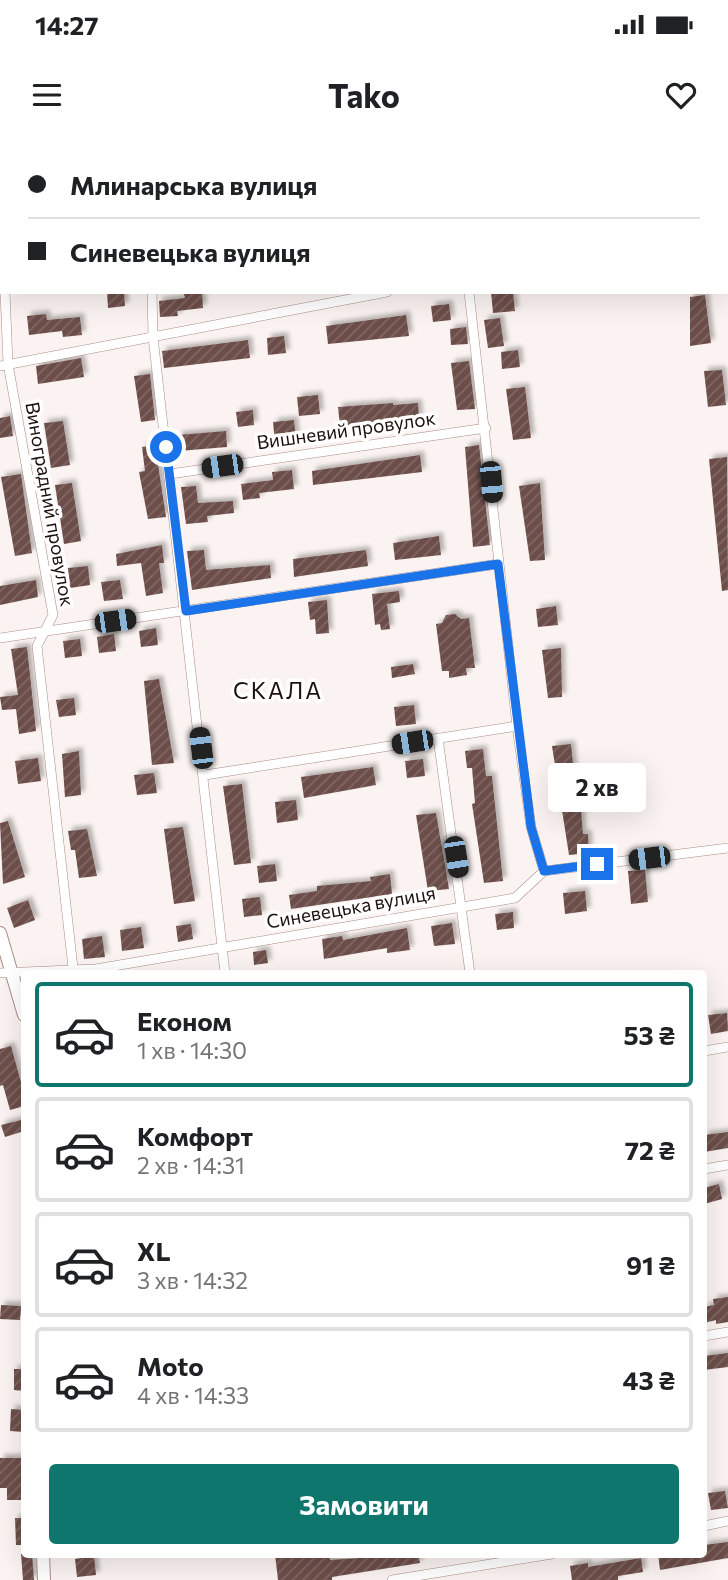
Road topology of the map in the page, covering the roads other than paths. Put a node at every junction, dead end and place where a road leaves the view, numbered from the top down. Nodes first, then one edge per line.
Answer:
1 (5, 294) edge
2 (152, 294) edge
3 (377, 294) edge
4 (469, 294) edge
5 (153, 337) junction
6 (4, 365) edge
7 (486, 428) junction
8 (170, 474) junction
9 (498, 564) junction
10 (186, 611) junction
11 (45, 631) junction
12 (0, 638) edge
13 (517, 726) junction
14 (438, 738) junction
15 (205, 775) junction
16 (728, 848) edge
17 (544, 871) junction
18 (463, 905) junction
19 (0, 933) edge
20 (225, 948) junction
21 (73, 968) junction
22 (46, 970) edge
23 (225, 970) edge
24 (470, 970) edge
25 (6, 973) edge
26 (21, 1008) edge
27 (728, 1047) edge
28 (707, 1050) edge
29 (728, 1164) edge
30 (707, 1168) edge
31 (728, 1332) edge
32 (707, 1336) edge
33 (728, 1521) edge
34 (707, 1525) edge
35 (43, 1558) edge
36 (523, 1558) edge
37 (44, 1580) edge
38 (392, 1580) edge

1 - 6 street, Виноградний провулок
2 - 5 street
3 - 5 street
4 - 7 street
5 - 6 street
5 - 8 street
6 - 11 street, Виноградний провулок
7 - 8 street, Вишневий провулок
7 - 9 street
8 - 10 street
9 - 10 street
9 - 13 street
10 - 11 street
10 - 15 street
11 - 12 street
11 - 21 street, Виноградний провулок
13 - 14 street
13 - 17 street
14 - 15 street
14 - 18 street
15 - 20 street
16 - 17 street
17 - 18 street, Синевецька вулиця
18 - 20 street, Синевецька вулиця
18 - 24 street
19 - 25 street
20 - 21 street, Синевецька вулиця
20 - 23 street
21 - 22 street, Синевецька вулиця
25 - 26 street
27 - 28 street
29 - 30 street
31 - 32 street
33 - 34 street
35 - 37 street
36 - 38 street

